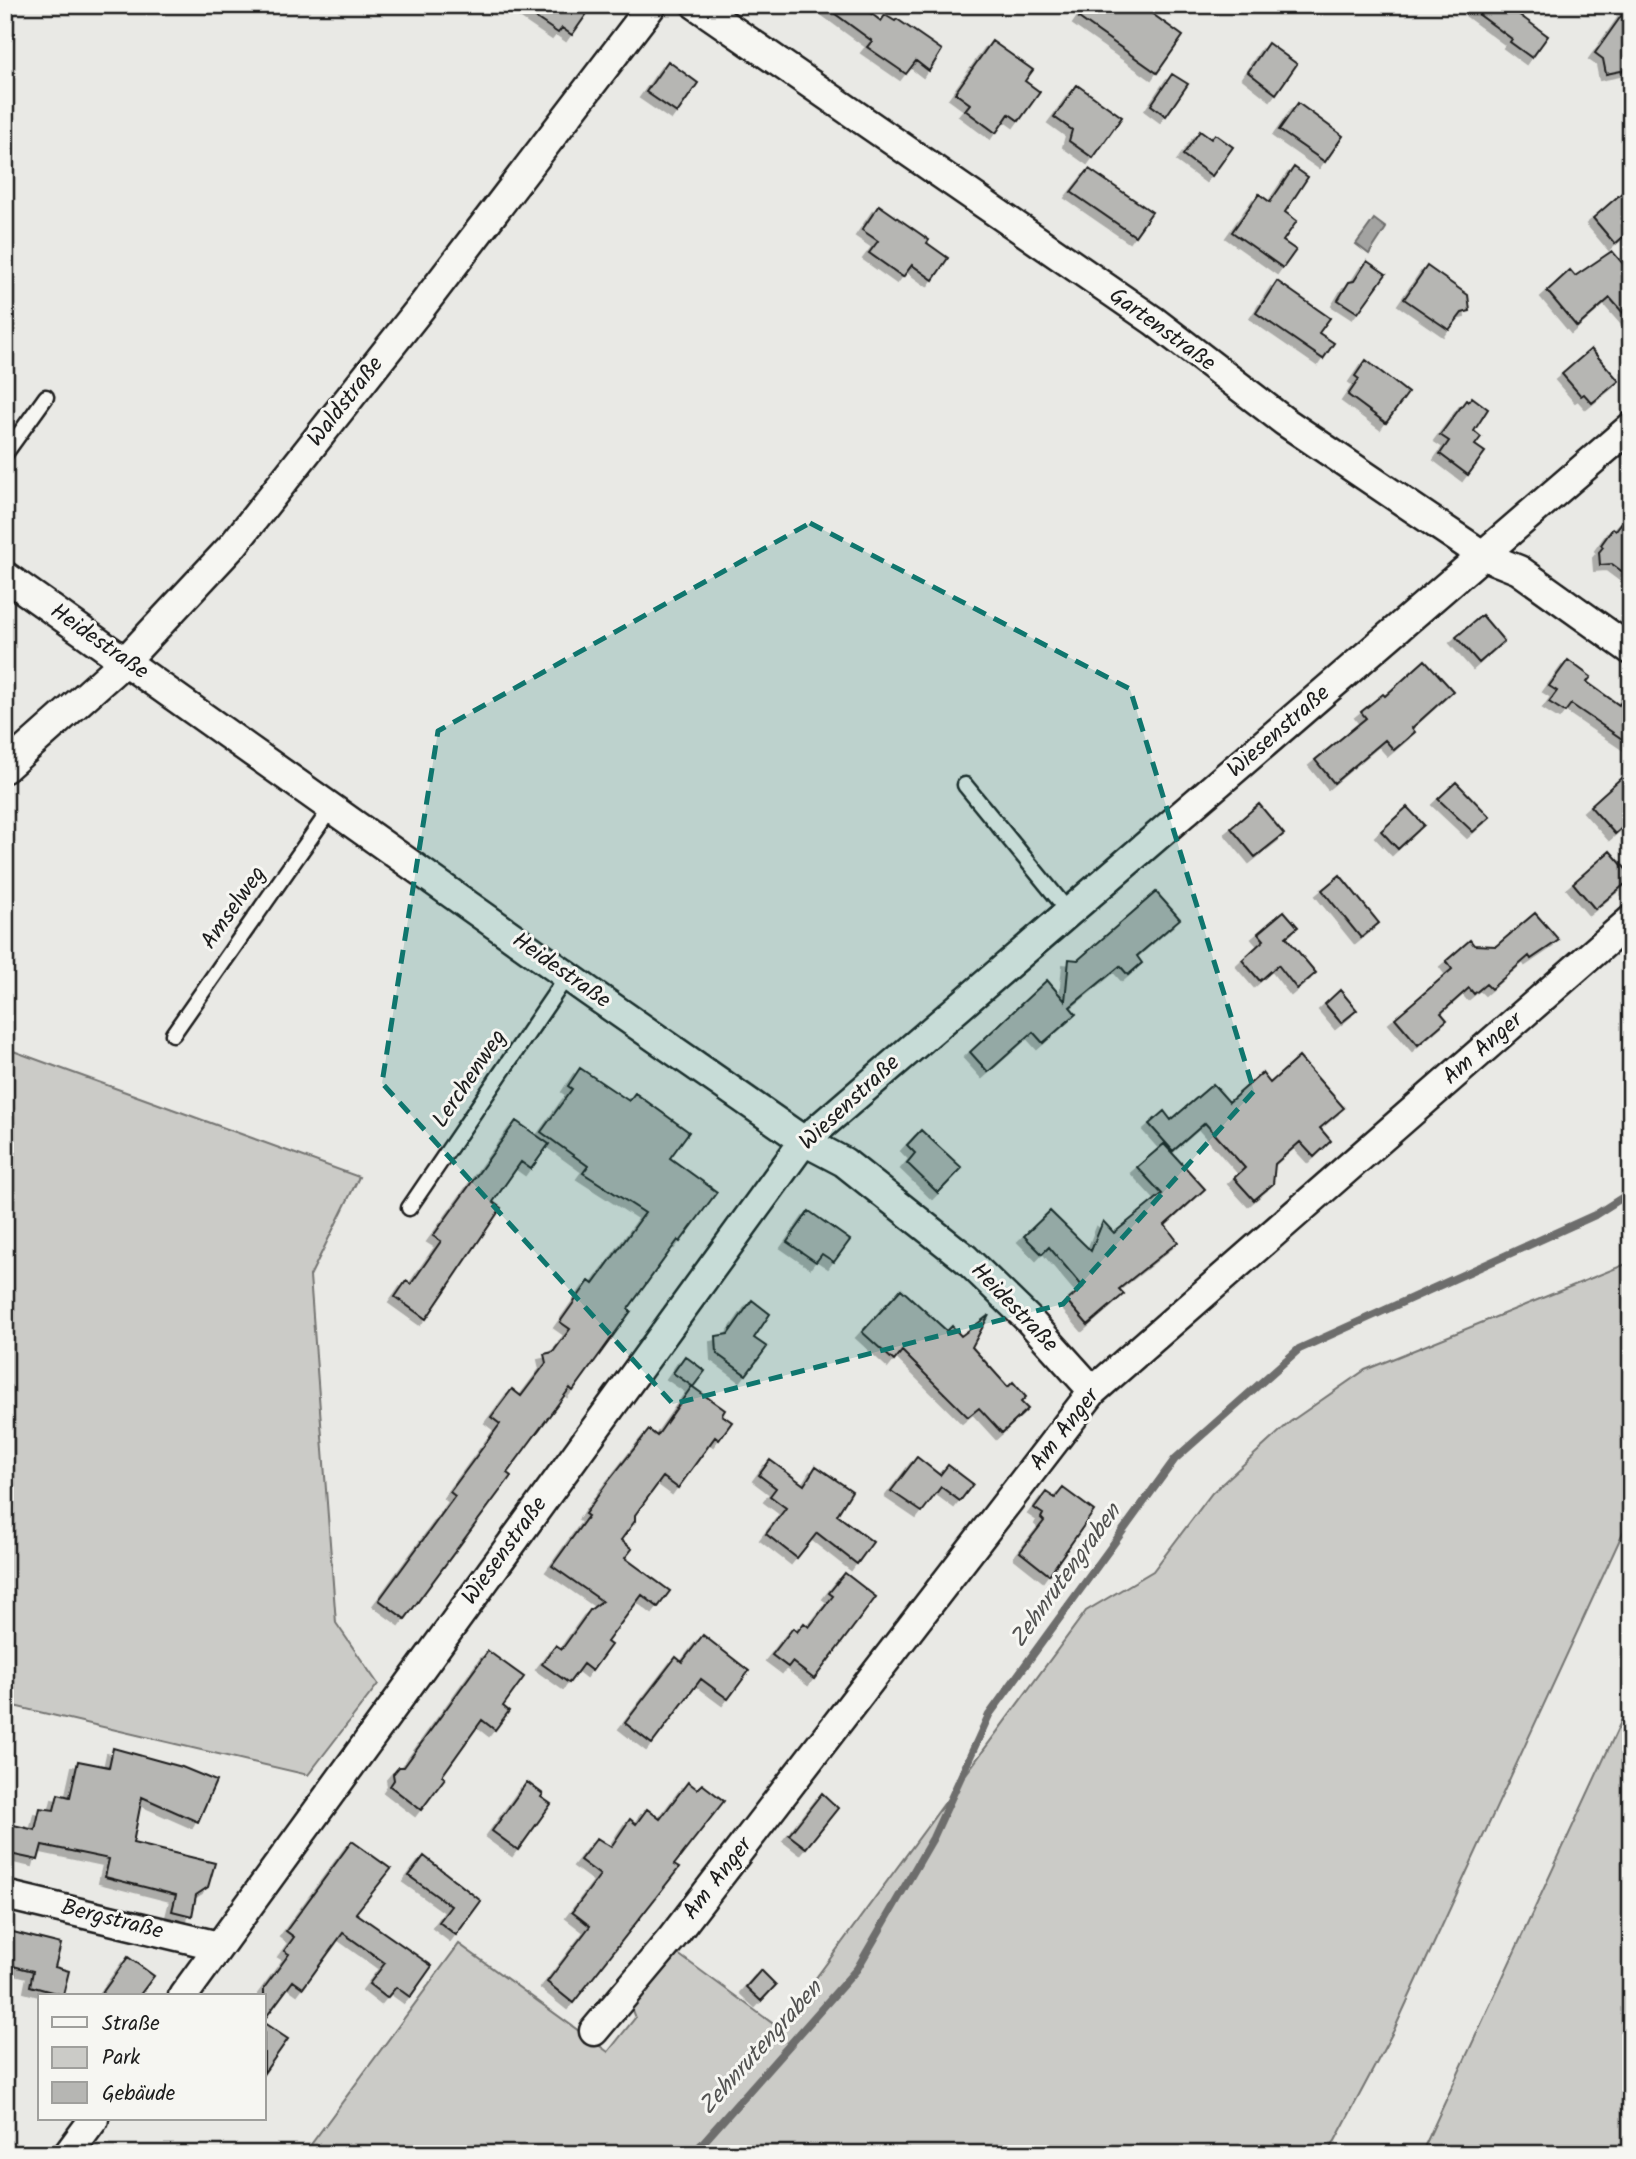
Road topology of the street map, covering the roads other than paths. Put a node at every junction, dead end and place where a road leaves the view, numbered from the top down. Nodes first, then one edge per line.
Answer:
1 (652, 5) edge
2 (696, 5) edge
3 (46, 397) dead end
4 (1631, 428) edge
5 (5, 454) edge
6 (1484, 556) junction
7 (5, 576) edge
8 (1631, 650) edge
9 (125, 661) junction
10 (5, 768) edge
11 (965, 785) dead end
12 (331, 807) junction
13 (1069, 912) junction
14 (1631, 920) edge
15 (568, 976) junction
16 (173, 1034) dead end
17 (804, 1141) junction
18 (409, 1208) dead end
19 (1093, 1391) junction
20 (5, 1895) edge
21 (219, 1946) junction
22 (184, 1994) edge
23 (594, 2031) dead end
24 (93, 2120) edge
25 (68, 2154) edge

1 - 9 street, Waldstraße
2 - 6 street, Gartenstraße
3 - 5 lane
4 - 6 street, Wiesenstraße
6 - 8 street, Gartenstraße
6 - 13 street, Wiesenstraße
7 - 9 street, Heidestraße
9 - 10 street, Waldstraße
9 - 12 street, Heidestraße
11 - 13 lane
12 - 15 street, Heidestraße
12 - 16 lane, Amselweg
13 - 17 street, Wiesenstraße
14 - 19 street, Am Anger
15 - 17 street, Heidestraße
15 - 18 lane, Lerchenweg
17 - 19 street, Heidestraße
17 - 21 street, Wiesenstraße
19 - 23 street, Am Anger
20 - 21 street, Bergstraße
21 - 22 street, Wiesenstraße
24 - 25 street

